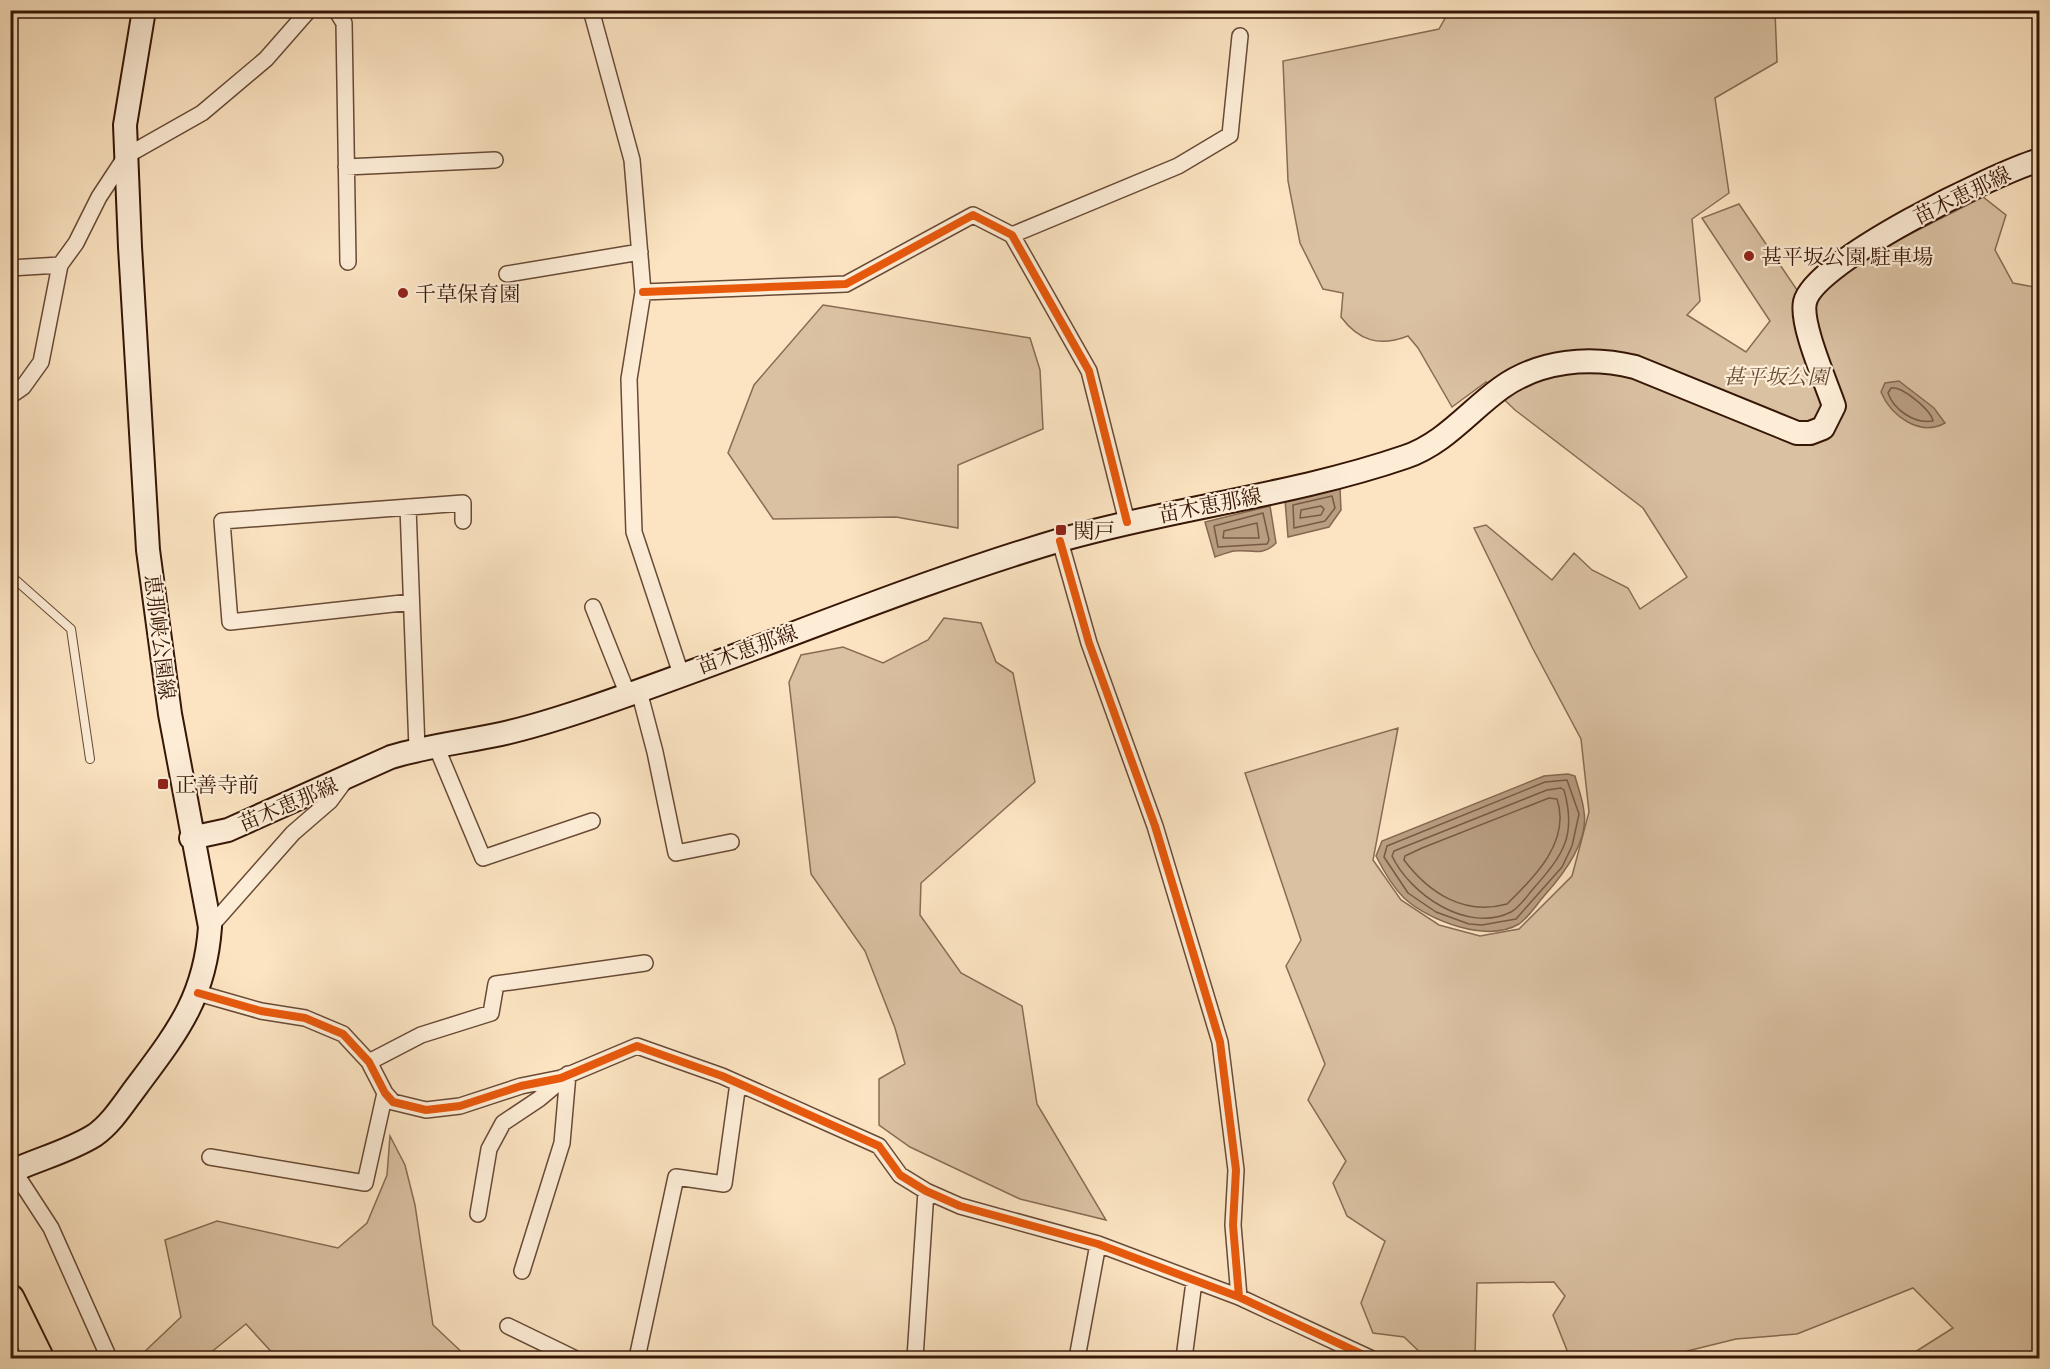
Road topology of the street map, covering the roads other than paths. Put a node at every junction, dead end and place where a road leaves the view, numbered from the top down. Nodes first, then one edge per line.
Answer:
1 (144, 10) edge
2 (309, 10) edge
3 (336, 10) edge
4 (591, 10) edge
5 (1240, 36) dead end
6 (126, 156) junction
7 (495, 160) dead end
8 (2040, 160) edge
9 (346, 167) junction
10 (1012, 235) junction
11 (640, 252) junction
12 (348, 262) dead end
13 (60, 265) junction
14 (10, 268) edge
15 (507, 274) dead end
16 (643, 292) junction
17 (10, 396) edge
18 (408, 507) junction
19 (463, 521) dead end
20 (1128, 522) junction
21 (1060, 541) junction
22 (10, 575) edge
23 (411, 602) junction
24 (593, 607) dead end
25 (681, 674) junction
26 (634, 693) junction
27 (426, 747) junction
28 (90, 759) dead end
29 (347, 778) junction
30 (592, 820) dead end
31 (191, 838) junction
32 (731, 842) dead end
33 (210, 927) junction
34 (645, 963) dead end
35 (198, 993) junction
36 (369, 1062) junction
37 (568, 1074) junction
38 (738, 1083) junction
39 (385, 1093) junction
40 (210, 1157) dead end
41 (12, 1169) edge
42 (926, 1191) junction
43 (478, 1214) dead end
44 (1098, 1244) junction
45 (522, 1271) dead end
46 (1194, 1282) junction
47 (1239, 1297) junction
48 (10, 1299) edge
49 (508, 1326) dead end
50 (39, 1359) edge
51 (109, 1359) edge
52 (574, 1359) edge
53 (637, 1359) edge
54 (915, 1359) edge
55 (1077, 1359) edge
56 (1184, 1359) edge
57 (1370, 1359) edge

1 - 6 main road, 恵那峡公園線
2 - 6 street
3 - 9 street
4 - 11 street
5 - 10 street
6 - 13 street
6 - 31 main road, 恵那峡公園線
7 - 9 street
8 - 20 main road, 苗木恵那線
9 - 12 street
10 - 16 street
10 - 20 street
11 - 15 street
11 - 16 street
13 - 14 street
13 - 17 street
16 - 25 street
18 - 19 street
18 - 23 street
18 - 23 street
20 - 21 main road, 苗木恵那線
21 - 25 main road, 苗木恵那線
21 - 47 street
22 - 28 lane
23 - 27 street
24 - 26 street
25 - 26 main road, 苗木恵那線
26 - 27 main road, 苗木恵那線
26 - 32 street
27 - 29 main road, 苗木恵那線
27 - 30 street
29 - 31 main road, 苗木恵那線
29 - 33 street
31 - 33 main road, 恵那峡公園線
33 - 35 main road, 恵那峡公園線
34 - 36 street
35 - 36 street
35 - 41 main road, 恵那峡公園線
36 - 39 street
37 - 38 street
37 - 39 street
37 - 43 street
37 - 45 street
38 - 42 street
38 - 53 street
39 - 40 street
41 - 51 street
42 - 44 street
42 - 54 street
44 - 46 street
44 - 55 street
46 - 47 street
46 - 56 street
47 - 57 street
48 - 50 highway
49 - 52 street

